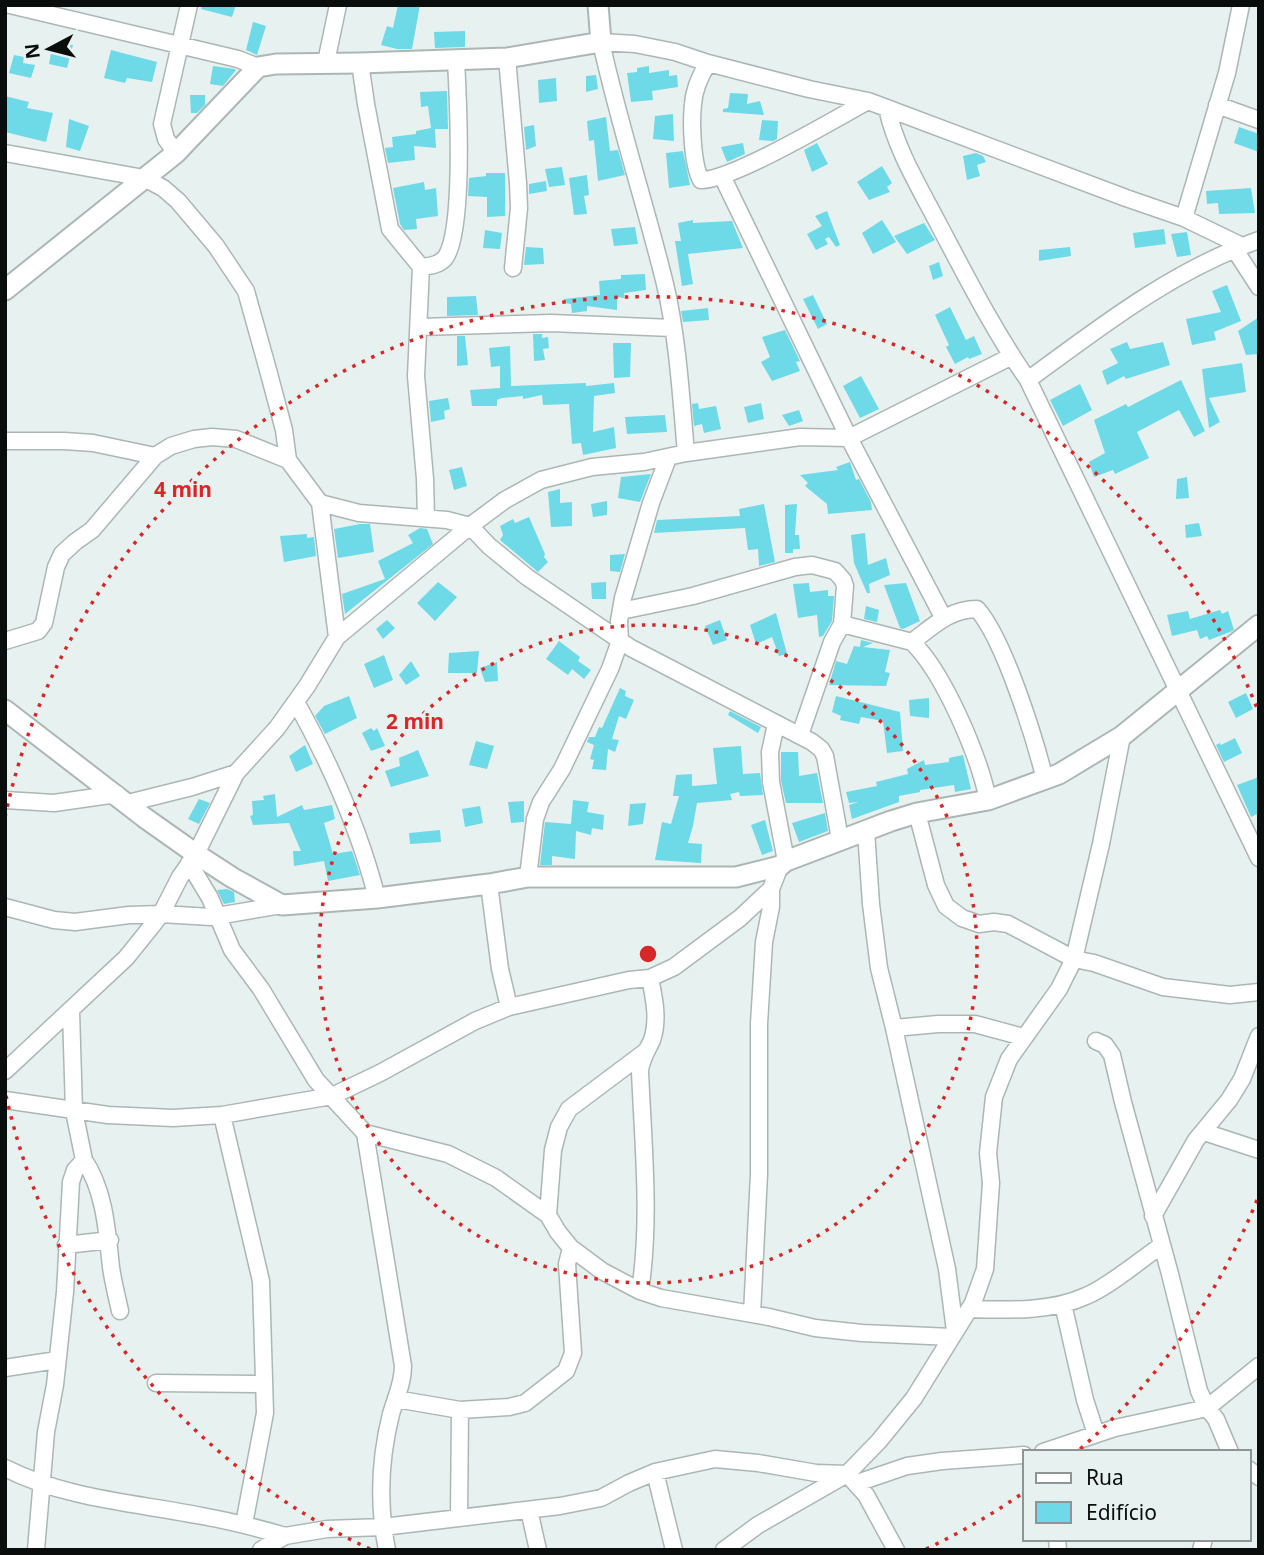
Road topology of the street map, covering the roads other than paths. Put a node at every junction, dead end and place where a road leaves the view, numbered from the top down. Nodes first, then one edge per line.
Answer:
1 (10, 5) edge
2 (189, 5) edge
3 (338, 5) edge
4 (598, 5) edge
5 (1241, 5) edge
6 (44, 9) edge
7 (601, 42) junction
8 (180, 46) junction
9 (507, 58) junction
10 (456, 60) junction
11 (326, 62) junction
12 (708, 63) junction
13 (360, 64) junction
14 (258, 66) junction
15 (868, 101) junction
16 (1217, 106) junction
17 (887, 108) junction
18 (1259, 120) edge
19 (5, 153) edge
20 (176, 153) junction
21 (722, 176) junction
22 (144, 178) junction
23 (1184, 218) junction
24 (1259, 240) edge
25 (1238, 248) junction
26 (421, 267) junction
27 (513, 268) dead end
28 (1259, 287) edge
29 (5, 290) edge
30 (420, 327) junction
31 (672, 328) junction
32 (1012, 356) junction
33 (1028, 380) junction
34 (849, 438) junction
35 (5, 441) edge
36 (686, 453) junction
37 (155, 456) junction
38 (668, 458) junction
39 (288, 460) junction
40 (320, 503) junction
41 (426, 518) junction
42 (470, 526) junction
43 (621, 611) junction
44 (943, 618) junction
45 (842, 624) junction
46 (1259, 625) edge
47 (337, 637) junction
48 (620, 641) junction
49 (5, 642) edge
50 (912, 642) junction
51 (1178, 689) junction
52 (296, 702) junction
53 (5, 710) edge
54 (776, 724) junction
55 (800, 735) junction
56 (1122, 736) junction
57 (236, 773) junction
58 (1045, 780) junction
59 (122, 799) junction
60 (5, 800) edge
61 (988, 800) junction
62 (917, 813) junction
63 (866, 831) junction
64 (840, 839) junction
65 (192, 858) junction
66 (1259, 858) edge
67 (783, 864) junction
68 (528, 877) junction
69 (489, 884) junction
70 (771, 889) junction
71 (377, 898) junction
72 (282, 905) junction
73 (5, 907) edge
74 (161, 914) junction
75 (218, 915) junction
76 (1074, 959) junction
77 (650, 978) junction
78 (1259, 992) edge
79 (509, 1007) junction
80 (71, 1011) junction
81 (894, 1028) junction
82 (1259, 1036) edge
83 (1023, 1037) junction
84 (1096, 1041) dead end
85 (645, 1052) junction
86 (5, 1071) edge
87 (332, 1096) junction
88 (5, 1100) edge
89 (74, 1111) junction
90 (222, 1115) junction
91 (1204, 1132) junction
92 (365, 1133) junction
93 (1259, 1150) edge
94 (84, 1160) junction
95 (548, 1215) junction
96 (1153, 1216) junction
97 (110, 1240) junction
98 (66, 1245) junction
99 (1162, 1245) junction
100 (571, 1248) junction
101 (640, 1291) junction
102 (1063, 1304) junction
103 (970, 1309) junction
104 (120, 1311) dead end
105 (752, 1314) junction
106 (953, 1334) junction
107 (57, 1360) junction
108 (1259, 1366) edge
109 (5, 1368) edge
110 (156, 1383) dead end
111 (264, 1384) junction
112 (396, 1399) junction
113 (1207, 1408) junction
114 (460, 1409) junction
115 (1096, 1434) junction
116 (1053, 1450) edge
117 (1229, 1450) edge
118 (1023, 1455) edge
119 (5, 1468) edge
120 (655, 1472) junction
121 (852, 1479) junction
122 (41, 1484) junction
123 (529, 1510) junction
124 (459, 1518) junction
125 (244, 1524) junction
126 (383, 1527) junction
127 (281, 1542) edge
128 (744, 1544) edge
129 (36, 1550) edge
130 (261, 1550) edge
131 (387, 1550) edge
132 (538, 1550) edge
133 (674, 1550) edge
134 (724, 1550) edge
135 (896, 1550) edge

1 - 6 street
2 - 8 street
3 - 11 street
4 - 7 street
5 - 16 street
6 - 8 street
7 - 9 street
7 - 12 street
7 - 31 street
8 - 14 street
8 - 20 street
9 - 10 street
9 - 27 street
10 - 13 street
10 - 26 street
11 - 13 street
11 - 14 street
12 - 15 street
12 - 21 street
13 - 26 street
14 - 20 street
15 - 17 street
15 - 21 street
16 - 18 street
16 - 23 street
17 - 23 street
17 - 32 street
19 - 22 street
20 - 22 street
21 - 34 street
22 - 29 street
22 - 39 street
23 - 25 street
24 - 25 street
25 - 28 street
25 - 33 street
26 - 30 street
30 - 31 street
30 - 41 street
31 - 36 street
32 - 33 street
32 - 34 street
33 - 51 street
34 - 36 street
34 - 44 street
35 - 37 street
36 - 38 street
37 - 39 street
37 - 49 street
38 - 42 street
38 - 43 street
39 - 40 street
40 - 41 street
40 - 47 street
41 - 42 street
42 - 47 street
42 - 48 street
43 - 45 street
43 - 48 street
44 - 50 street
44 - 58 street
45 - 50 street
45 - 55 street
46 - 51 street
47 - 52 street
48 - 54 street
48 - 68 street
50 - 61 street
51 - 56 street
51 - 66 street
52 - 57 street
52 - 71 street
53 - 59 street
54 - 55 street
54 - 67 street
55 - 64 street
56 - 58 street
56 - 76 street
57 - 59 street
57 - 65 street
58 - 61 street
59 - 60 street
59 - 65 street
61 - 62 street
62 - 63 street
62 - 76 street
63 - 64 street
63 - 81 street
64 - 67 street
65 - 72 street
65 - 74 street
65 - 75 street
67 - 68 street
67 - 70 street
68 - 69 street
69 - 71 street
69 - 79 street
70 - 77 street
70 - 105 street
71 - 72 street
72 - 75 street
73 - 74 street
74 - 75 street
74 - 80 street
75 - 87 street
76 - 78 street
76 - 83 street
77 - 79 street
77 - 85 street
79 - 87 street
80 - 86 street
80 - 89 street
81 - 83 street
81 - 106 street
82 - 91 street
83 - 103 street
84 - 96 street
85 - 95 street
85 - 101 street
87 - 90 street
87 - 92 street
88 - 89 street
89 - 90 street
89 - 94 street
90 - 111 street
91 - 93 street
91 - 96 street
92 - 95 street
92 - 112 street
94 - 97 street
94 - 98 street
95 - 100 street
96 - 99 street
97 - 98 street
97 - 104 street
98 - 107 street
99 - 102 street
99 - 113 street
100 - 101 street
100 - 114 street
101 - 105 street
102 - 103 street
102 - 115 street
103 - 106 street
105 - 106 street
106 - 121 street
107 - 109 street
107 - 122 street
108 - 113 street
110 - 111 street
111 - 125 street
112 - 114 street
112 - 126 street
113 - 115 street
113 - 117 street
114 - 124 street
115 - 116 street
118 - 121 street
119 - 122 street
120 - 121 street
120 - 123 street
120 - 133 street
121 - 128 street
121 - 135 street
122 - 125 street
122 - 129 street
123 - 124 street
123 - 132 street
124 - 126 street
125 - 127 street
126 - 127 street
126 - 131 street
127 - 130 street
128 - 134 street

